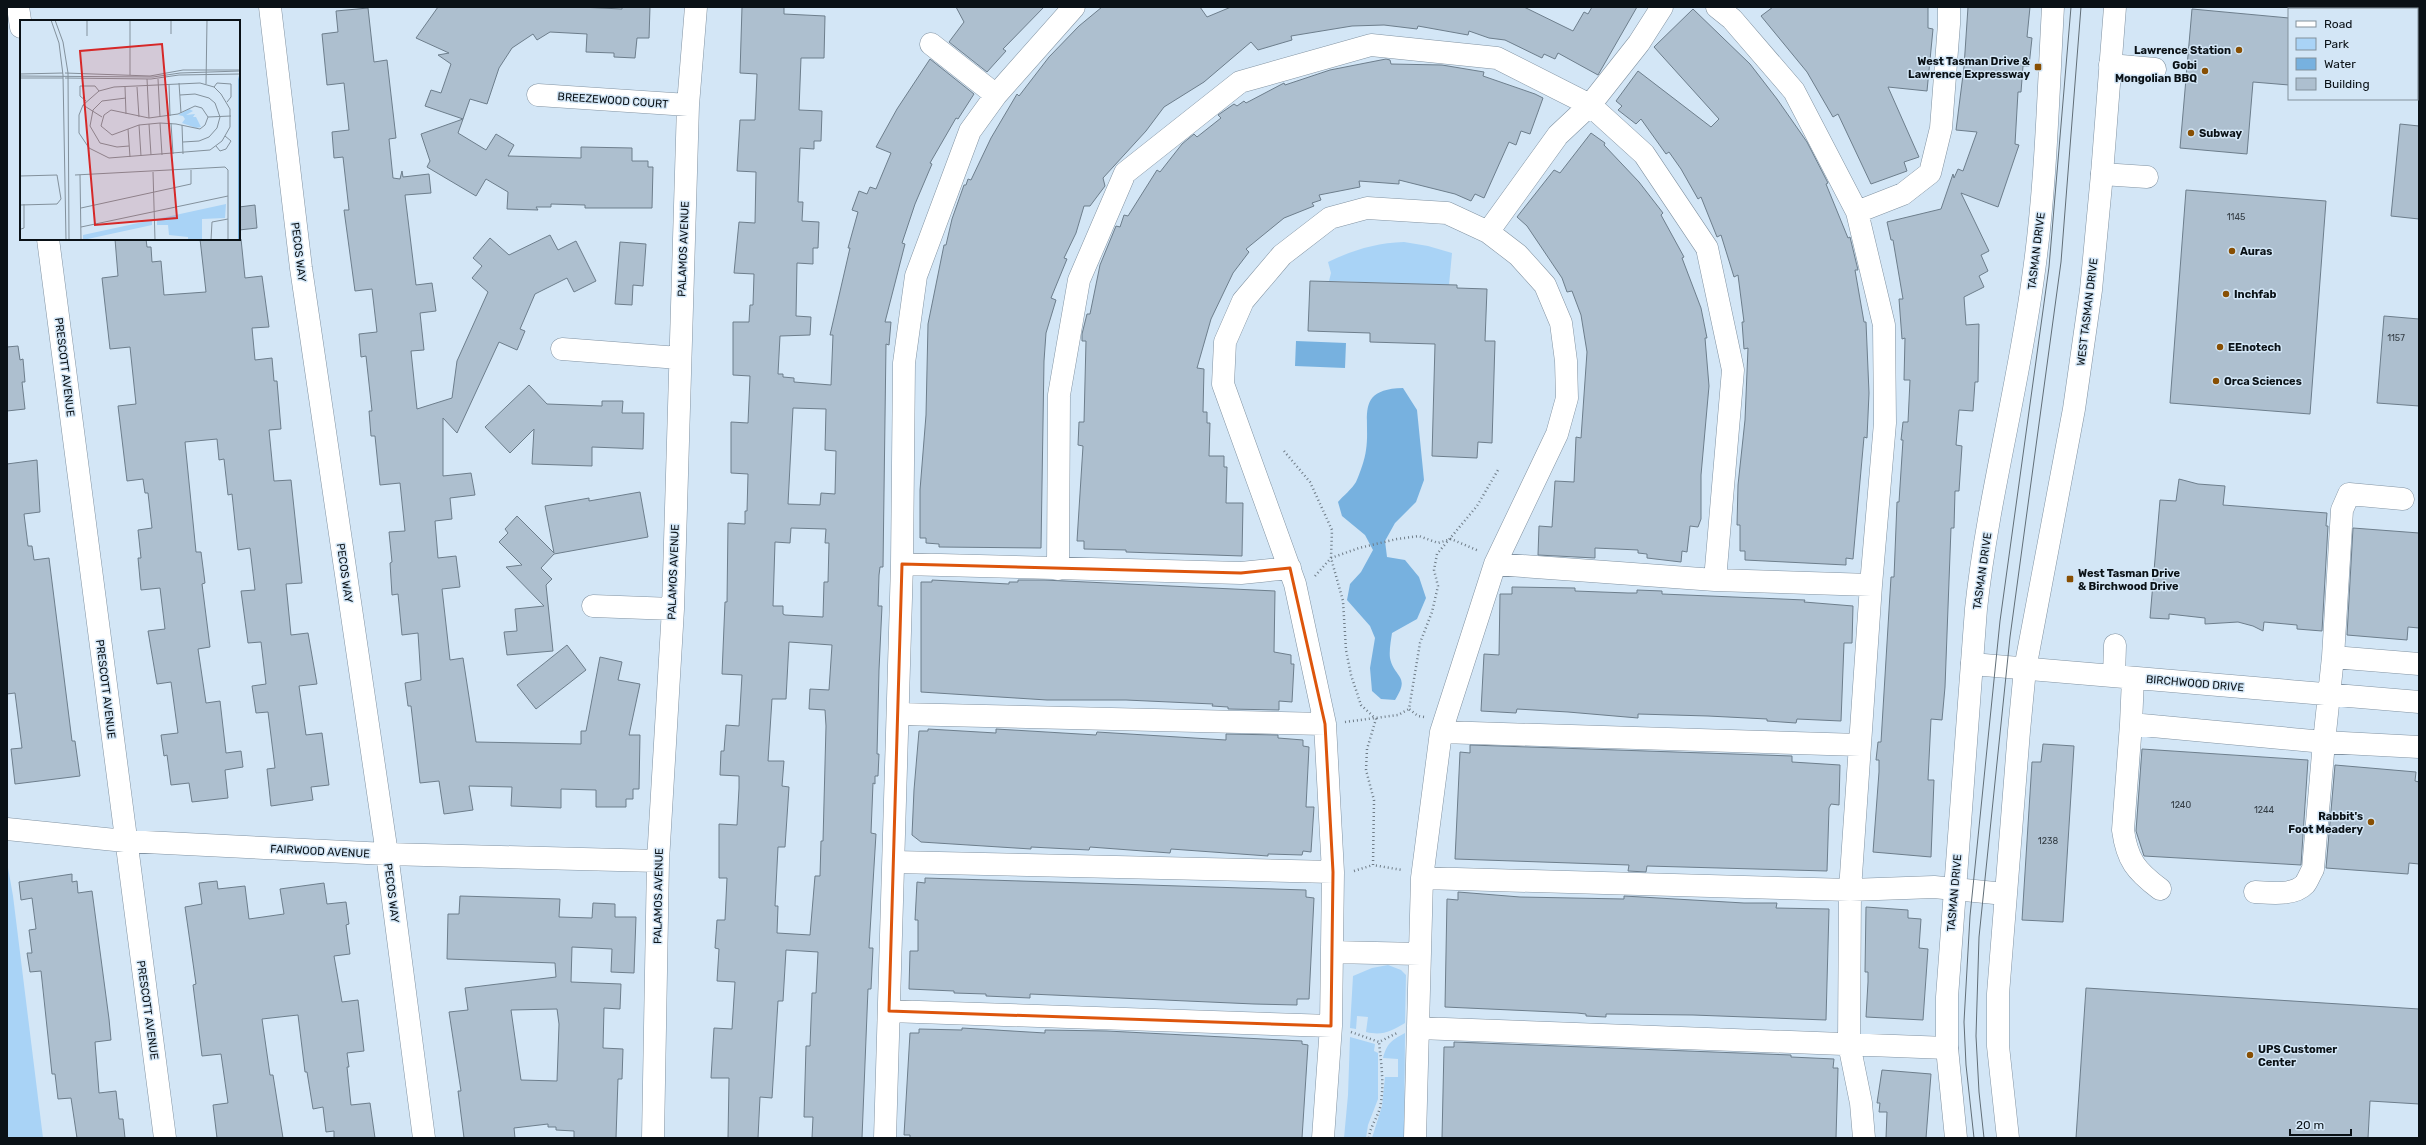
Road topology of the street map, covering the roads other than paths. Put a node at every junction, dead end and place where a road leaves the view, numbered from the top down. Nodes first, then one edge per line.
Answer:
1 (18, 7) edge
2 (270, 7) edge
3 (696, 7) edge
4 (1662, 7) edge
5 (1949, 7) edge
6 (2053, 7) edge
7 (2115, 7) edge
8 (1069, 8) edge
9 (1731, 11) edge
10 (20, 20) edge
11 (931, 44) dead end
12 (2110, 65) junction
13 (2155, 69) dead end
14 (538, 95) dead end
15 (996, 95) junction
16 (1590, 104) junction
17 (688, 105) junction
18 (2102, 174) junction
19 (2147, 177) dead end
20 (1856, 212) junction
21 (1488, 232) junction
22 (48, 240) edge
23 (562, 349) dead end
24 (679, 358) junction
25 (2403, 499) dead end
26 (1496, 562) junction
27 (902, 564) junction
28 (1058, 569) junction
29 (1292, 576) junction
30 (1715, 580) junction
31 (1870, 585) junction
32 (593, 606) dead end
33 (673, 609) junction
34 (2115, 644) dead end
35 (2333, 656) junction
36 (1972, 664) junction
37 (2419, 664) edge
38 (2025, 669) junction
39 (2123, 677) junction
40 (2329, 694) junction
41 (2419, 702) edge
42 (898, 714) junction
43 (1325, 724) junction
44 (2131, 724) junction
45 (1443, 726) junction
46 (2324, 742) junction
47 (1860, 745) junction
48 (2419, 747) edge
49 (7, 829) edge
50 (125, 841) junction
51 (387, 854) junction
52 (658, 861) junction
53 (894, 862) junction
54 (1333, 872) junction
55 (1422, 876) junction
56 (1955, 889) junction
57 (2160, 889) dead end
58 (1850, 890) junction
59 (2256, 892) dead end
60 (2005, 894) junction
61 (1332, 952) junction
62 (1420, 954) junction
63 (889, 1011) junction
64 (1330, 1026) junction
65 (1418, 1028) junction
66 (1849, 1044) junction
67 (1947, 1048) junction
68 (165, 1138) edge
69 (424, 1138) edge
70 (653, 1138) edge
71 (885, 1138) edge
72 (1323, 1138) edge
73 (1415, 1138) edge
74 (1864, 1138) edge
75 (1956, 1138) edge
76 (2008, 1138) edge

1 - 10 street
2 - 51 street, PECOS WAY
3 - 17 street, PALAMOS AVENUE
4 - 16 street
5 - 20 street
6 - 36 street, TASMAN DRIVE
7 - 12 street
8 - 15 street
9 - 20 street
11 - 15 street
12 - 13 street
12 - 18 street
14 - 17 street, BREEZEWOOD COURT
15 - 27 street
16 - 21 street
16 - 28 street
16 - 30 street
17 - 24 street, PALAMOS AVENUE
18 - 19 street
18 - 38 street, WEST TASMAN DRIVE
20 - 31 street
21 - 26 street
21 - 29 street
22 - 50 street, PRESCOTT AVENUE
23 - 24 street
24 - 33 street, PALAMOS AVENUE
25 - 35 street
26 - 30 street
26 - 45 street
27 - 28 street
27 - 42 street
28 - 29 street
29 - 43 street
30 - 31 street
31 - 47 street
32 - 33 street
33 - 52 street, PALAMOS AVENUE
34 - 39 street
35 - 37 street
35 - 40 street
36 - 38 street, BIRCHWOOD DRIVE
36 - 56 street, TASMAN DRIVE
38 - 39 street, BIRCHWOOD DRIVE
38 - 60 street
39 - 40 street, BIRCHWOOD DRIVE
39 - 44 street
40 - 41 street, BIRCHWOOD DRIVE
40 - 46 street
42 - 43 street
42 - 53 street
43 - 54 street
44 - 46 street
44 - 57 street
45 - 47 street
45 - 55 street
46 - 48 street
46 - 59 street
47 - 58 street
49 - 50 street, FAIRWOOD AVENUE
50 - 51 street, FAIRWOOD AVENUE
50 - 68 street, PRESCOTT AVENUE
51 - 52 street, FAIRWOOD AVENUE
51 - 69 street, PECOS WAY
52 - 70 street, PALAMOS AVENUE
53 - 54 street
53 - 63 street
54 - 61 street
55 - 58 street
55 - 62 street
56 - 58 street
56 - 60 street
56 - 67 street, TASMAN DRIVE
58 - 66 street
60 - 76 street
61 - 62 street
61 - 64 street
62 - 65 street
63 - 64 street
63 - 71 street
64 - 72 street
65 - 66 street
65 - 73 street
66 - 67 street
66 - 74 street
67 - 75 street, TASMAN DRIVE

